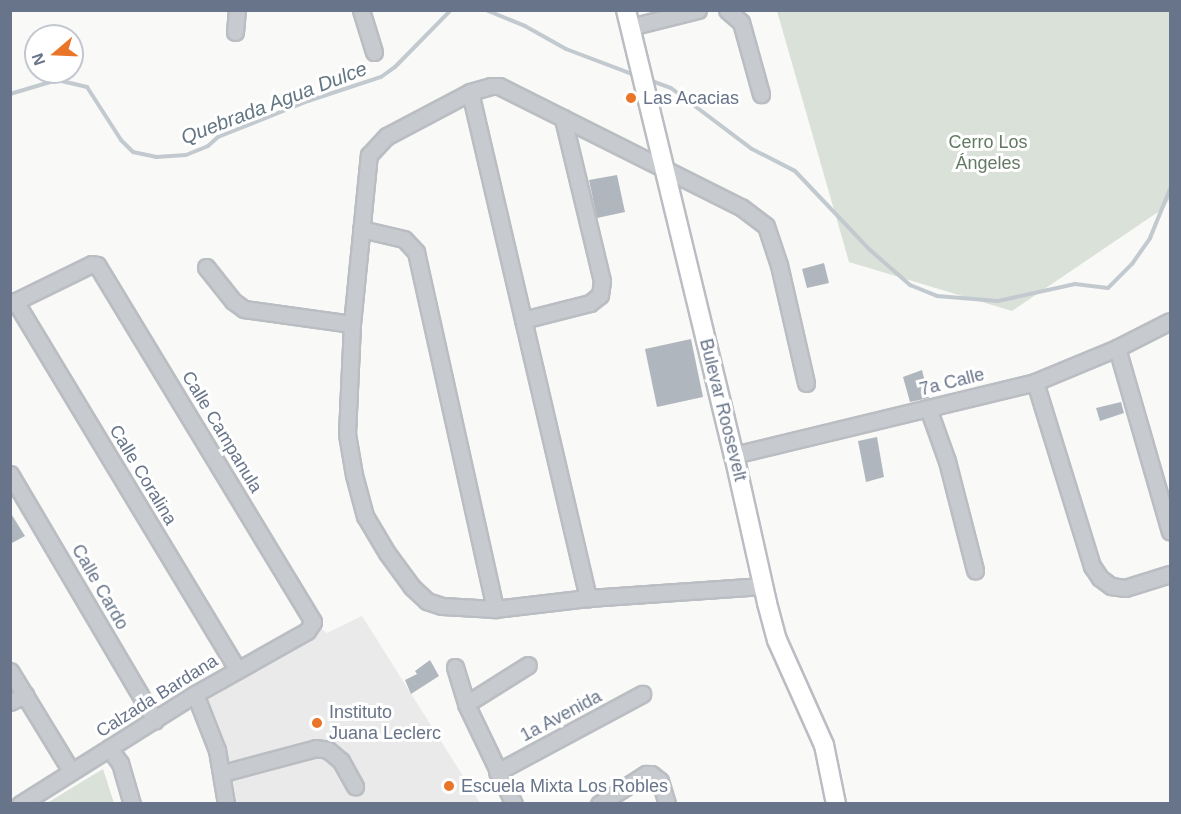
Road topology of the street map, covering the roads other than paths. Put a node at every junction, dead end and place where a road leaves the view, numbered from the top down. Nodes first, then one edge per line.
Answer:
1 (237, 10) edge
2 (362, 10) edge
3 (698, 10) edge
4 (727, 10) edge
5 (628, 19) edge
6 (235, 32) dead end
7 (374, 52) dead end
8 (470, 92) junction
9 (761, 94) dead end
10 (563, 118) junction
11 (662, 166) junction
12 (361, 229) junction
13 (206, 267) dead end
14 (13, 302) edge
15 (523, 320) junction
16 (1170, 321) edge
17 (352, 324) junction
18 (1117, 348) junction
19 (1035, 382) junction
20 (806, 383) dead end
21 (928, 408) junction
22 (734, 455) junction
23 (10, 474) edge
24 (1170, 532) edge
25 (975, 570) dead end
26 (1170, 574) edge
27 (763, 586) junction
28 (588, 598) junction
29 (495, 609) junction
30 (313, 622) joint
31 (528, 665) dead end
32 (455, 667) dead end
33 (237, 669) junction
34 (10, 671) edge
35 (195, 694) junction
36 (642, 694) dead end
37 (25, 695) junction
38 (10, 702) edge
39 (466, 704) junction
40 (155, 720) junction
41 (109, 748) junction
42 (71, 771) junction
43 (497, 772) junction
44 (223, 774) junction
45 (355, 786) dead end
46 (20, 804) edge
47 (132, 804) edge
48 (226, 804) edge
49 (514, 804) edge
50 (599, 804) edge
51 (668, 804) edge
52 (836, 804) edge

1 - 6 street
2 - 7 street
3 - 5 street
4 - 9 street
5 - 11 main road, Bulevar Roosevelt
8 - 10 street
8 - 12 street
8 - 15 street
10 - 11 street
10 - 15 street
11 - 20 street
11 - 22 main road, Bulevar Roosevelt
12 - 17 street
12 - 29 street
13 - 17 street
14 - 30 street, Calle Campanula
14 - 33 street, Calle Coralina
15 - 28 street
16 - 18 street, 7a Calle
17 - 29 street
18 - 19 street, 7a Calle
18 - 24 street
19 - 21 street, 7a Calle
19 - 26 street
21 - 22 street, 7a Calle
21 - 25 street
22 - 27 main road, Bulevar Roosevelt
23 - 40 street, Calle Cardo
27 - 28 street
27 - 52 main road, Bulevar Roosevelt
28 - 29 street
30 - 33 street, Calzada Bardana
31 - 39 street
32 - 39 street
33 - 35 street, Calzada Bardana
34 - 37 street
35 - 40 street, Calzada Bardana
35 - 44 street
36 - 43 street, 1a Avenida
37 - 38 street
37 - 42 street
39 - 43 street
40 - 41 street, Calzada Bardana
41 - 42 street, Calzada Bardana
41 - 47 street
42 - 46 street, Calzada Bardana
43 - 49 street
44 - 45 street
44 - 48 street
50 - 51 street

